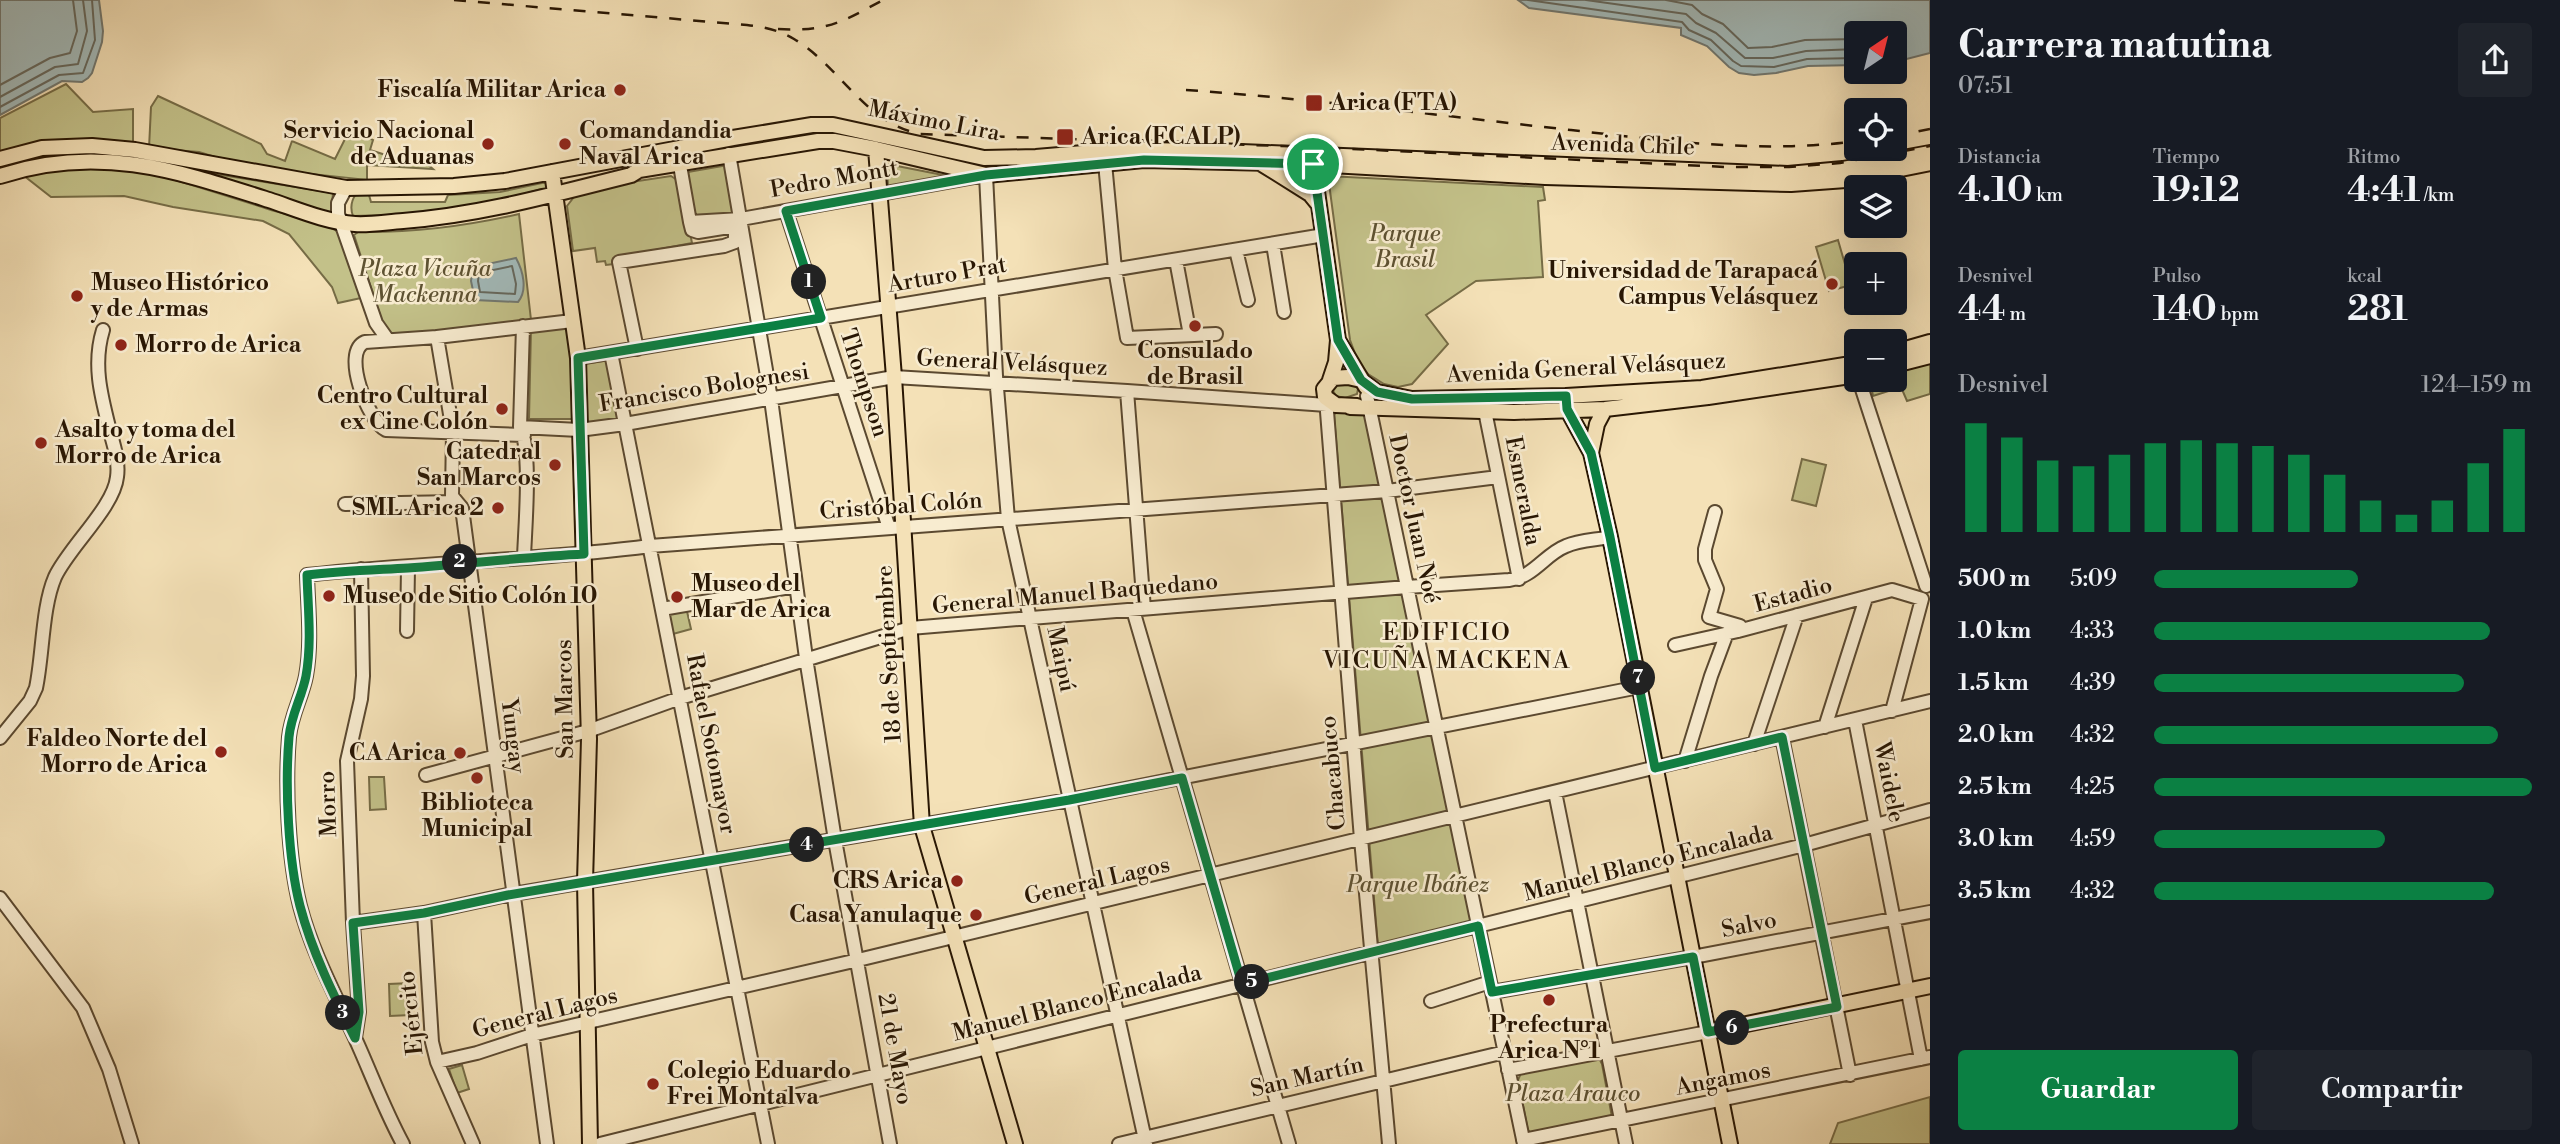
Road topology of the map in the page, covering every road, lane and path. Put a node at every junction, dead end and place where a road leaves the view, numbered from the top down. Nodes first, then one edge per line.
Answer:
1 (876, 149) junction
2 (1930, 153) edge
3 (729, 154) junction
4 (0, 159) edge
5 (1312, 159) junction
6 (1105, 163) junction
7 (1261, 163) junction
8 (1930, 163) edge
9 (681, 171) junction
10 (552, 172) junction
11 (631, 175) junction
12 (986, 175) junction
13 (1836, 175) junction
14 (0, 176) edge
15 (346, 188) junction
16 (879, 194) junction
17 (556, 195) junction
18 (1319, 205) junction
19 (786, 211) junction
20 (340, 221) junction
21 (737, 221) junction
22 (1324, 235) junction
23 (1273, 244) junction
24 (1236, 250) junction
25 (1176, 260) junction
26 (1115, 270) junction
27 (991, 289) junction
28 (1248, 300) dead end
29 (889, 306) junction
30 (1283, 312) dead end
31 (821, 318) junction
32 (572, 321) junction
33 (523, 326) junction
34 (759, 329) junction
35 (103, 330) dead end
36 (1216, 334) dead end
37 (1190, 335) junction
38 (436, 337) junction
39 (388, 340) junction
40 (1338, 340) junction
41 (1930, 342) edge
42 (637, 349) junction
43 (1907, 349) edge
44 (611, 353) junction
45 (1930, 356) edge
46 (578, 358) junction
47 (1907, 362) edge
48 (1844, 365) edge
49 (894, 377) junction
50 (1330, 380) junction
51 (1844, 380) edge
52 (1362, 381) junction
53 (997, 383) junction
54 (843, 386) junction
55 (1127, 391) junction
56 (1862, 392) edge
57 (771, 399) junction
58 (1368, 401) junction
59 (1566, 402) junction
60 (1336, 404) junction
61 (1605, 409) junction
62 (1485, 411) junction
63 (625, 424) junction
64 (579, 430) junction
65 (522, 431) junction
66 (453, 432) junction
67 (1591, 453) junction
68 (1498, 477) junction
69 (1387, 491) junction
70 (1334, 495) junction
71 (456, 502) junction
72 (345, 504) dead end
73 (1136, 509) junction
74 (1715, 512) dead end
75 (1008, 519) junction
76 (904, 527) junction
77 (889, 528) junction
78 (789, 536) junction
79 (1610, 537) junction
80 (650, 546) junction
81 (584, 554) junction
82 (524, 557) junction
83 (468, 561) junction
84 (408, 568) junction
85 (361, 569) junction
86 (1519, 579) junction
87 (796, 586) junction
88 (1407, 587) junction
89 (1342, 592) junction
90 (1924, 592) junction
91 (1866, 598) junction
92 (662, 609) junction
93 (1139, 610) junction
94 (1797, 615) junction
95 (1031, 618) junction
96 (911, 628) junction
97 (407, 631) dead end
98 (1733, 632) junction
99 (1675, 645) dead end
100 (806, 658) junction
101 (1639, 687) junction
102 (680, 698) junction
103 (1930, 701) edge
104 (1892, 710) junction
105 (1855, 720) junction
106 (1437, 727) junction
107 (1825, 727) junction
108 (588, 731) junction
109 (1782, 737) junction
110 (0, 738) edge
111 (1353, 744) junction
112 (1754, 744) junction
113 (494, 756) junction
114 (1685, 761) junction
115 (1655, 768) junction
116 (426, 775) dead end
117 (1182, 778) junction
118 (1555, 792) junction
119 (1069, 800) junction
120 (1930, 810) edge
121 (1455, 817) junction
122 (1876, 825) junction
123 (922, 826) junction
124 (1361, 839) junction
125 (835, 840) junction
126 (1804, 845) junction
127 (712, 861) junction
128 (1210, 876) junction
129 (1677, 877) junction
130 (585, 882) junction
131 (513, 894) junction
132 (0, 898) edge
133 (1577, 902) junction
134 (1092, 904) junction
135 (1930, 912) edge
136 (424, 913) junction
137 (1895, 919) junction
138 (353, 923) junction
139 (1478, 926) junction
140 (1822, 933) junction
141 (954, 937) junction
142 (1371, 953) junction
143 (1693, 957) junction
144 (858, 960) junction
145 (1591, 975) junction
146 (1242, 984) junction
147 (1930, 986) edge
148 (1491, 987) junction
149 (737, 988) junction
150 (1909, 991) junction
151 (1431, 1001) dead end
152 (1837, 1007) junction
153 (1117, 1015) junction
154 (587, 1023) junction
155 (1726, 1029) junction
156 (1708, 1032) junction
157 (532, 1035) junction
158 (355, 1038) junction
159 (987, 1047) junction
160 (1505, 1052) junction
161 (1607, 1053) junction
162 (1712, 1054) junction
163 (1926, 1058) edge
164 (437, 1062) junction
165 (1508, 1070) junction
166 (877, 1074) junction
167 (1850, 1075) junction
168 (1383, 1080) junction
169 (1722, 1101) junction
170 (760, 1104) junction
171 (1278, 1105) junction
172 (1621, 1120) junction
173 (1146, 1141) edge
174 (1523, 1142) edge
175 (132, 1144) edge
176 (403, 1144) edge
177 (472, 1144) edge
178 (547, 1144) edge
179 (590, 1144) edge
180 (600, 1144) edge
181 (768, 1144) edge
182 (890, 1144) edge
183 (1015, 1144) edge
184 (1119, 1144) edge
185 (1289, 1144) edge
186 (1389, 1144) edge
187 (1626, 1144) edge
188 (1730, 1144) edge

1 - 3 main road, Máximo Lira
1 - 12 main road, Máximo Lira
1 - 16 main road, 18 de Septiembre
2 - 13 main road, Avenida Chile
3 - 9 main road, Máximo Lira
3 - 11 main road, Máximo Lira
3 - 21 street, 21 de Mayo
4 - 15 main road
5 - 7 main road, Máximo Lira
5 - 10 main road, Máximo Lira
5 - 13 main road, Avenida Chile
5 - 18 main road
6 - 7 main road, Máximo Lira
6 - 12 main road, Máximo Lira
6 - 26 street
7 - 18 main road
8 - 13 main road, Avenida Chile
9 - 11 main road, Máximo Lira
9 - 21 street, Pedro Montt
10 - 15 main road
10 - 17 main road, San Marcos
11 - 17 main road, Máximo Lira
12 - 16 street, Pedro Montt
12 - 27 street, Maipú
14 - 20 main road
15 - 20 street
16 - 19 street, Pedro Montt
16 - 29 main road, 18 de Septiembre
17 - 20 main road
17 - 32 main road, San Marcos
18 - 22 main road
19 - 21 street, Pedro Montt
19 - 31 street, Thompson
20 - 39 street
21 - 34 street, 21 de Mayo
21 - 42 street
22 - 23 street, Arturo Prat
22 - 40 main road
23 - 24 street, Arturo Prat
23 - 30 street
24 - 25 street, Arturo Prat
24 - 28 street
25 - 26 street, Arturo Prat
25 - 37 street
26 - 27 street, Arturo Prat
26 - 37 street
27 - 29 street, Arturo Prat
27 - 53 street, Maipú
29 - 31 street, Arturo Prat
29 - 49 main road, 18 de Septiembre
31 - 34 street, Arturo Prat
31 - 54 street, Thompson
32 - 33 street
32 - 46 main road, San Marcos
33 - 38 street
33 - 65 street
34 - 42 street, Arturo Prat
34 - 57 street, 21 de Mayo
35 - 110 street
36 - 37 street
38 - 39 street
38 - 66 street, Yungay
39 - 66 street, Francisco Bolognesi
40 - 50 main road
40 - 52 main road
41 - 43 main road
42 - 44 street, Arturo Prat
44 - 46 street, Arturo Prat
44 - 63 street, Rafael Sotomayor
45 - 47 main road
46 - 64 main road, San Marcos
48 - 59 main road, Avenida General Velásquez
49 - 53 street, General Velásquez
49 - 54 street, Francisco Bolognesi
49 - 76 main road, 18 de Septiembre
50 - 52 main road
50 - 60 main road
51 - 61 main road, Avenida General Velásquez
52 - 58 main road
52 - 59 main road, Avenida General Velásquez
53 - 55 street, General Velásquez
53 - 75 street, Maipú
54 - 57 street, Francisco Bolognesi
54 - 77 street, Thompson
55 - 60 street, Avenida General Velásquez
55 - 73 street
56 - 90 street
57 - 63 street, Francisco Bolognesi
57 - 78 street, 21 de Mayo
58 - 60 main road, Avenida General Velásquez
58 - 62 main road, Avenida General Velásquez
58 - 69 street, Doctor Juan Noé
59 - 61 main road, Avenida General Velásquez
59 - 62 main road, Avenida General Velásquez
59 - 67 main road
60 - 70 street, Chacabuco
61 - 67 main road
62 - 68 street, Esmeralda
63 - 64 street, Francisco Bolognesi
63 - 80 street, Rafael Sotomayor
64 - 65 street, Francisco Bolognesi
64 - 81 main road, San Marcos
65 - 66 street, Francisco Bolognesi
65 - 82 street
66 - 71 street, Yungay
67 - 79 main road
68 - 69 street, Cristóbal Colón
68 - 86 street, Esmeralda
69 - 70 street, Cristóbal Colón
69 - 88 street, Doctor Juan Noé
70 - 73 street, Cristóbal Colón
70 - 89 street, Chacabuco
71 - 72 street
71 - 83 street, Yungay
73 - 75 street, Cristóbal Colón
73 - 93 street
74 - 98 street
75 - 76 street, Cristóbal Colón
75 - 95 street, Maipú
76 - 77 street, Cristóbal Colón
76 - 96 main road, 18 de Septiembre
77 - 78 street, Cristóbal Colón
78 - 80 street, Cristóbal Colón
78 - 87 street, 21 de Mayo
79 - 86 street
79 - 101 main road
80 - 81 street, Cristóbal Colón
80 - 92 street, Rafael Sotomayor
81 - 82 street, Cristóbal Colón
81 - 108 main road, San Marcos
82 - 83 street, Cristóbal Colón
83 - 84 street, Cristóbal Colón
83 - 113 street, Yungay
84 - 85 street, Cristóbal Colón
84 - 97 street
85 - 138 street, Morro
85 - 158 street, Cristóbal Colón
86 - 88 street, General Manuel Baquedano
87 - 92 street
87 - 100 street, 21 de Mayo
88 - 89 street, General Manuel Baquedano
88 - 106 street, Doctor Juan Noé
89 - 93 street, General Manuel Baquedano
89 - 111 street, Chacabuco
90 - 91 street, Estadio
90 - 104 street
91 - 94 street, Estadio
91 - 107 street
92 - 102 street, Rafael Sotomayor
93 - 95 street, General Manuel Baquedano
93 - 117 street
94 - 98 street, Estadio
94 - 112 street
95 - 96 street, General Manuel Baquedano
95 - 119 street, Maipú
96 - 100 street, General Manuel Baquedano
96 - 123 main road, 18 de Septiembre
98 - 99 street, Estadio
98 - 114 street
100 - 102 street, General Manuel Baquedano
100 - 125 street, 21 de Mayo
101 - 106 street
101 - 115 main road
102 - 108 street, General Manuel Baquedano
102 - 127 street, Rafael Sotomayor
103 - 104 street, General Lagos
104 - 105 street, General Lagos
105 - 107 street, General Lagos
105 - 122 street, Waidele
106 - 111 street
106 - 121 street, Doctor Juan Noé
107 - 109 street, General Lagos
108 - 113 street, General Manuel Baquedano
108 - 130 main road, San Marcos
109 - 112 street, General Lagos
109 - 126 street
111 - 117 street
111 - 124 street, Chacabuco
112 - 114 street, General Lagos
113 - 116 street, General Manuel Baquedano
113 - 131 street, Yungay
114 - 115 street, General Lagos
115 - 118 street, General Lagos
115 - 129 main road
117 - 119 street
117 - 128 street
118 - 121 street, General Lagos
118 - 133 street
119 - 123 street
119 - 134 street, Maipú
120 - 122 street, Manuel Blanco Encalada
121 - 124 street, General Lagos
121 - 139 street, Doctor Juan Noé
122 - 126 street, Manuel Blanco Encalada
122 - 137 street, Waidele
123 - 125 street
123 - 141 main road, 18 de Septiembre
124 - 128 street, General Lagos
124 - 142 street, Chacabuco
125 - 127 street
125 - 144 street, 21 de Mayo
126 - 129 street, Manuel Blanco Encalada
126 - 140 street
127 - 130 street
127 - 149 street, Rafael Sotomayor
128 - 134 street, General Lagos
128 - 146 street
129 - 133 street, Manuel Blanco Encalada
129 - 143 main road
130 - 131 street
130 - 154 main road, San Marcos
131 - 136 street
131 - 157 street, Yungay
132 - 175 street
133 - 139 street, Manuel Blanco Encalada
133 - 145 street
134 - 141 street, General Lagos
134 - 153 street, Maipú
135 - 137 street, Salvo
136 - 138 street
136 - 164 street, Ejército
137 - 140 street, Salvo
137 - 150 street, Waidele
138 - 158 street, Morro
139 - 142 street, Manuel Blanco Encalada
139 - 148 street, Doctor Juan Noé
140 - 143 street, Salvo
140 - 152 street
141 - 144 street, General Lagos
141 - 159 main road, 18 de Septiembre
142 - 146 street, Manuel Blanco Encalada
142 - 168 street, Chacabuco
143 - 145 street, Salvo
143 - 156 main road
144 - 149 street, General Lagos
144 - 166 street, 21 de Mayo
145 - 148 street, Salvo
145 - 161 street
146 - 153 street, Manuel Blanco Encalada
146 - 171 street
147 - 150 main road
148 - 151 street, Salvo
148 - 160 street, Doctor Juan Noé
149 - 154 street, General Lagos
149 - 170 street, Rafael Sotomayor
150 - 152 main road
150 - 163 street, Waidele
152 - 155 main road
152 - 167 street
153 - 159 street, Manuel Blanco Encalada
153 - 173 street, Maipú
154 - 157 street, General Lagos
154 - 179 main road, San Marcos
155 - 156 main road
155 - 162 main road
156 - 161 street
156 - 162 main road
157 - 164 street, General Lagos
157 - 178 street, Yungay
158 - 176 street
159 - 166 street, Manuel Blanco Encalada
159 - 183 main road, 18 de Septiembre
160 - 165 street, Doctor Juan Noé
160 - 168 street, San Martín
161 - 165 street
161 - 172 street
162 - 169 main road
163 - 167 street, Angamos
164 - 177 street, Ejército
165 - 174 street, Doctor Juan Noé
166 - 170 street, Manuel Blanco Encalada
166 - 182 street, 21 de Mayo
167 - 169 street, Angamos
168 - 171 street, San Martín
168 - 186 street, Chacabuco
169 - 172 street, Angamos
169 - 188 main road
170 - 180 street, Manuel Blanco Encalada
170 - 181 street, Rafael Sotomayor
171 - 173 street, San Martín
171 - 185 street
172 - 174 street, Angamos
172 - 187 street
173 - 184 street, San Martín

